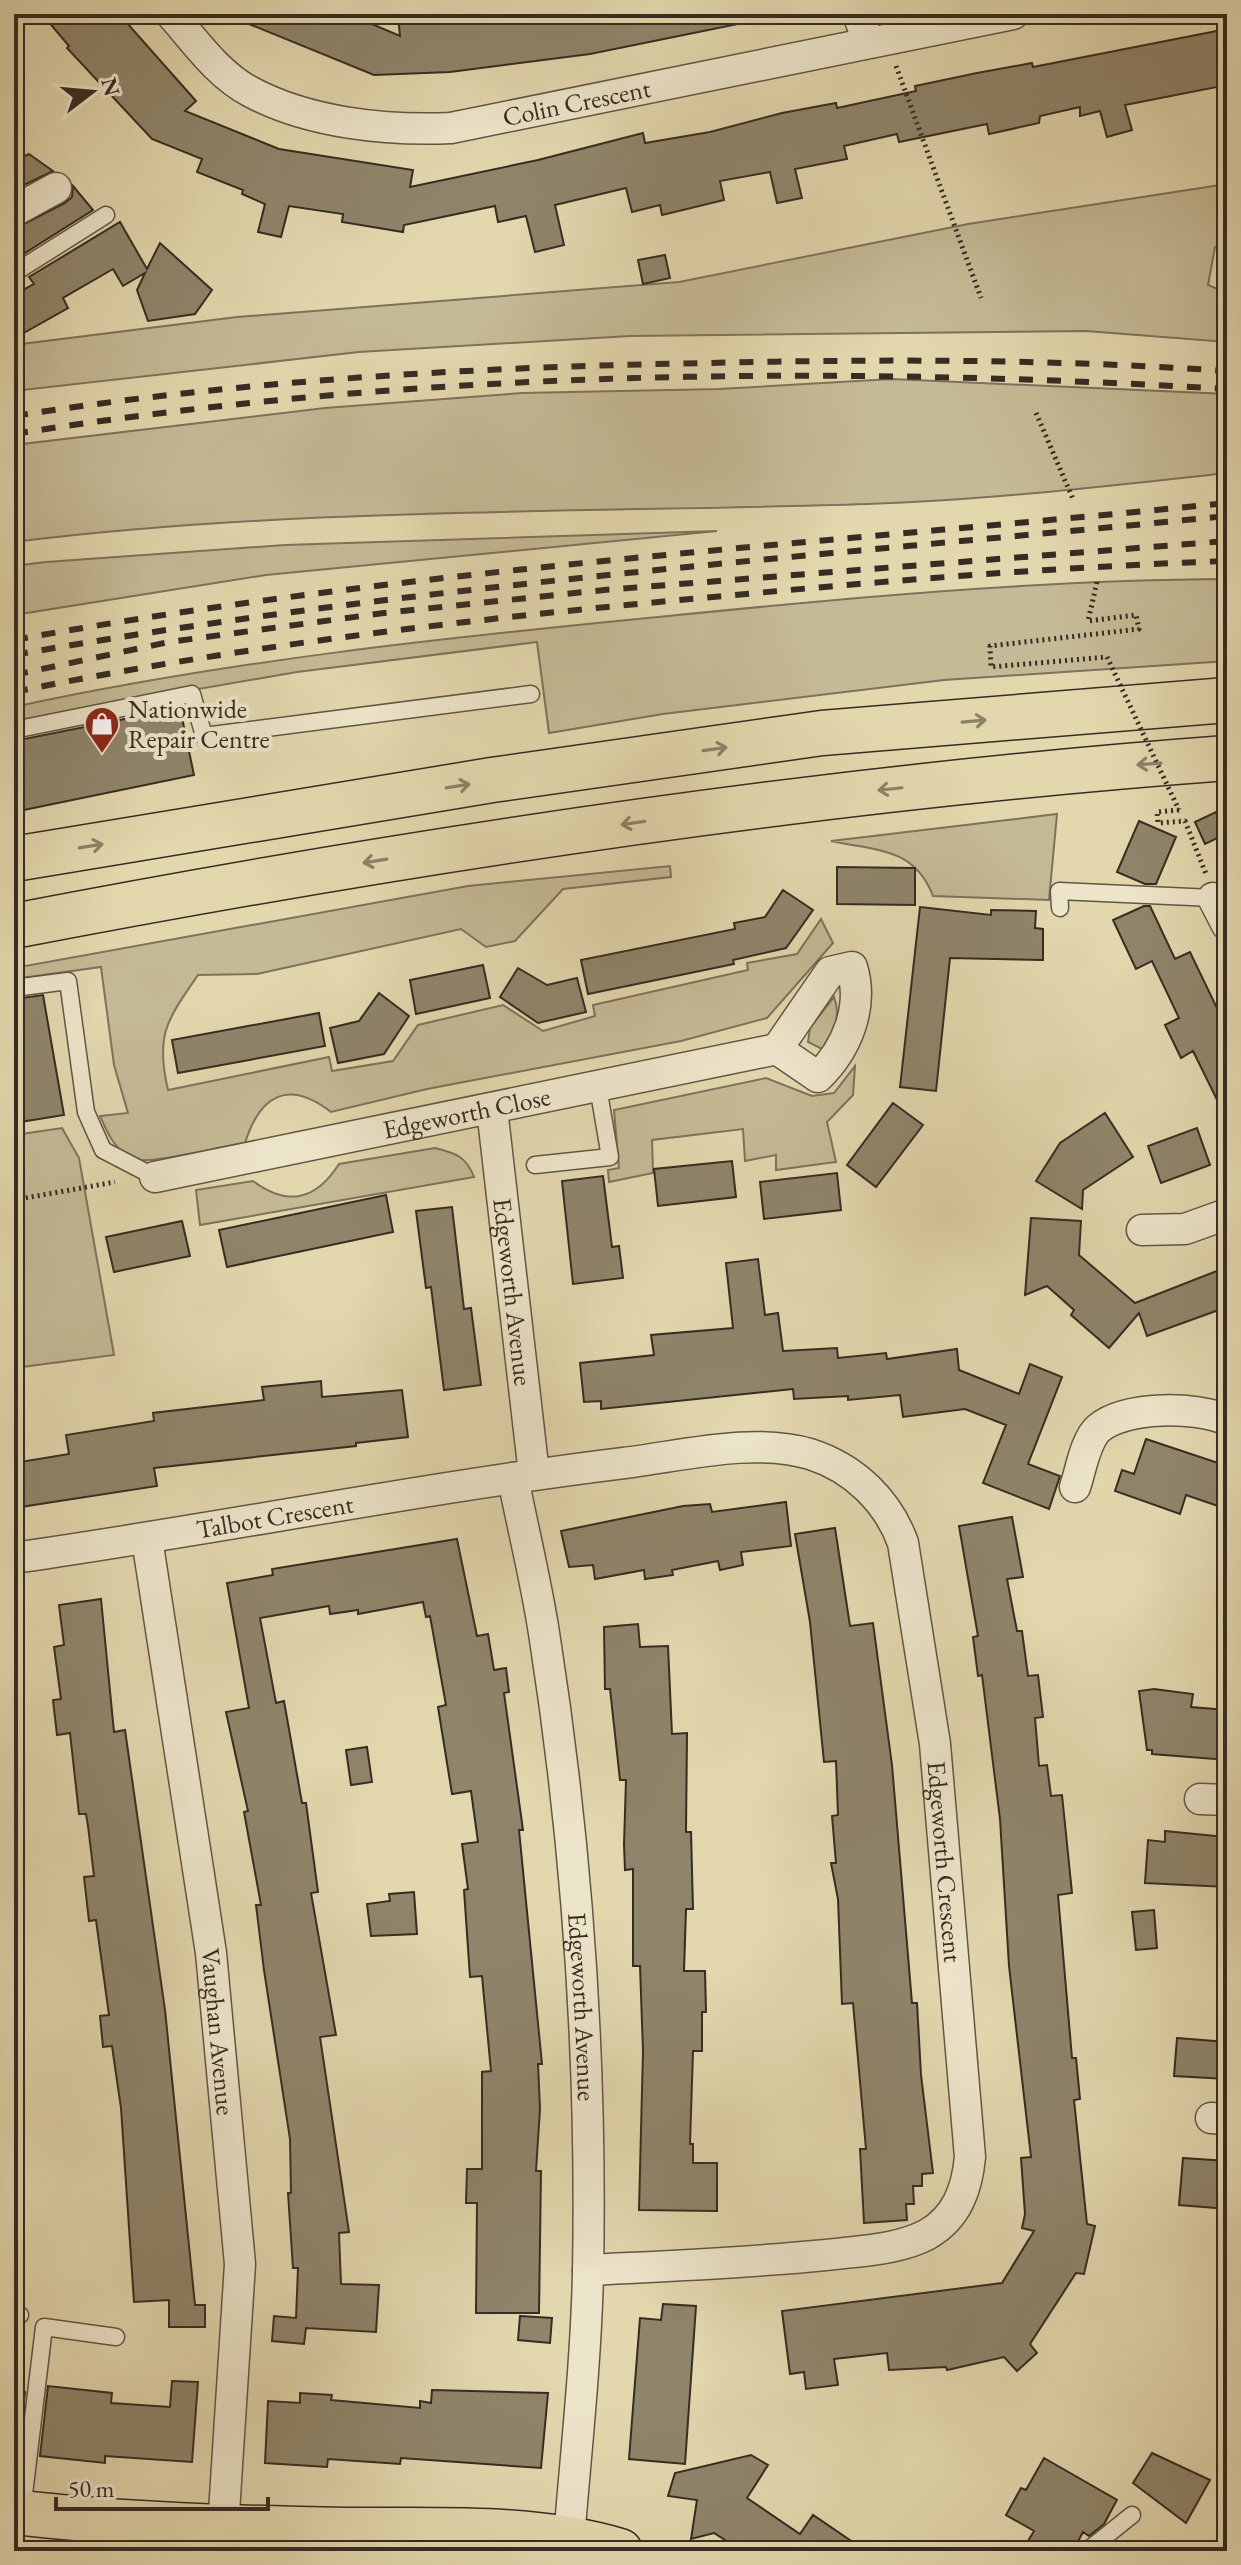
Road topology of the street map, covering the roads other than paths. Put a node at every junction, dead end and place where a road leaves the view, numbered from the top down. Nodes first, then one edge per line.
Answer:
1 (171, 14) edge
2 (1013, 14) edge
3 (871, 32) edge
4 (56, 188) dead end
5 (14, 211) edge
6 (106, 215) dead end
7 (14, 273) edge
8 (531, 694) dead end
9 (1227, 700) edge
10 (14, 730) edge
11 (1227, 758) edge
12 (14, 859) edge
13 (1213, 898) joint
14 (1060, 908) dead end
15 (1227, 925) edge
16 (14, 926) edge
17 (14, 988) edge
18 (777, 1049) dead end
19 (598, 1087) junction
20 (492, 1109) junction
21 (535, 1165) dead end
22 (155, 1177) joint
23 (1227, 1214) edge
24 (1142, 1230) dead end
25 (1227, 1420) edge
26 (523, 1476) junction
27 (1075, 1487) dead end
28 (147, 1539) junction
29 (14, 1558) edge
30 (588, 2270) junction
31 (116, 2337) dead end
32 (18, 2513) edge
33 (1132, 2515) dead end
34 (223, 2528) junction
35 (569, 2539) junction
36 (620, 2551) edge
37 (1087, 2551) edge

1 - 3 street, Colin Crescent
2 - 3 street, Colin Crescent
4 - 5 street
6 - 7 lane
8 - 10 lane
12 -> 9 main road
11 -> 16 main road
13 - 14 lane
13 - 15 street
17 - 22 lane
18 - 19 street, Edgeworth Close
19 - 20 street, Edgeworth Close
19 - 21 lane
20 - 22 street, Edgeworth Close
20 - 26 street, Edgeworth Avenue
23 - 24 street
25 - 27 street
26 - 28 street, Talbot Crescent
26 - 30 street, Edgeworth Avenue
26 - 30 street, Edgeworth Crescent
28 - 29 street, Talbot Crescent
28 - 34 street, Vaughan Avenue
30 - 35 street, Edgeworth Avenue
31 - 32 lane
32 - 34 main road
33 - 37 lane
34 - 35 main road
35 - 36 main road

